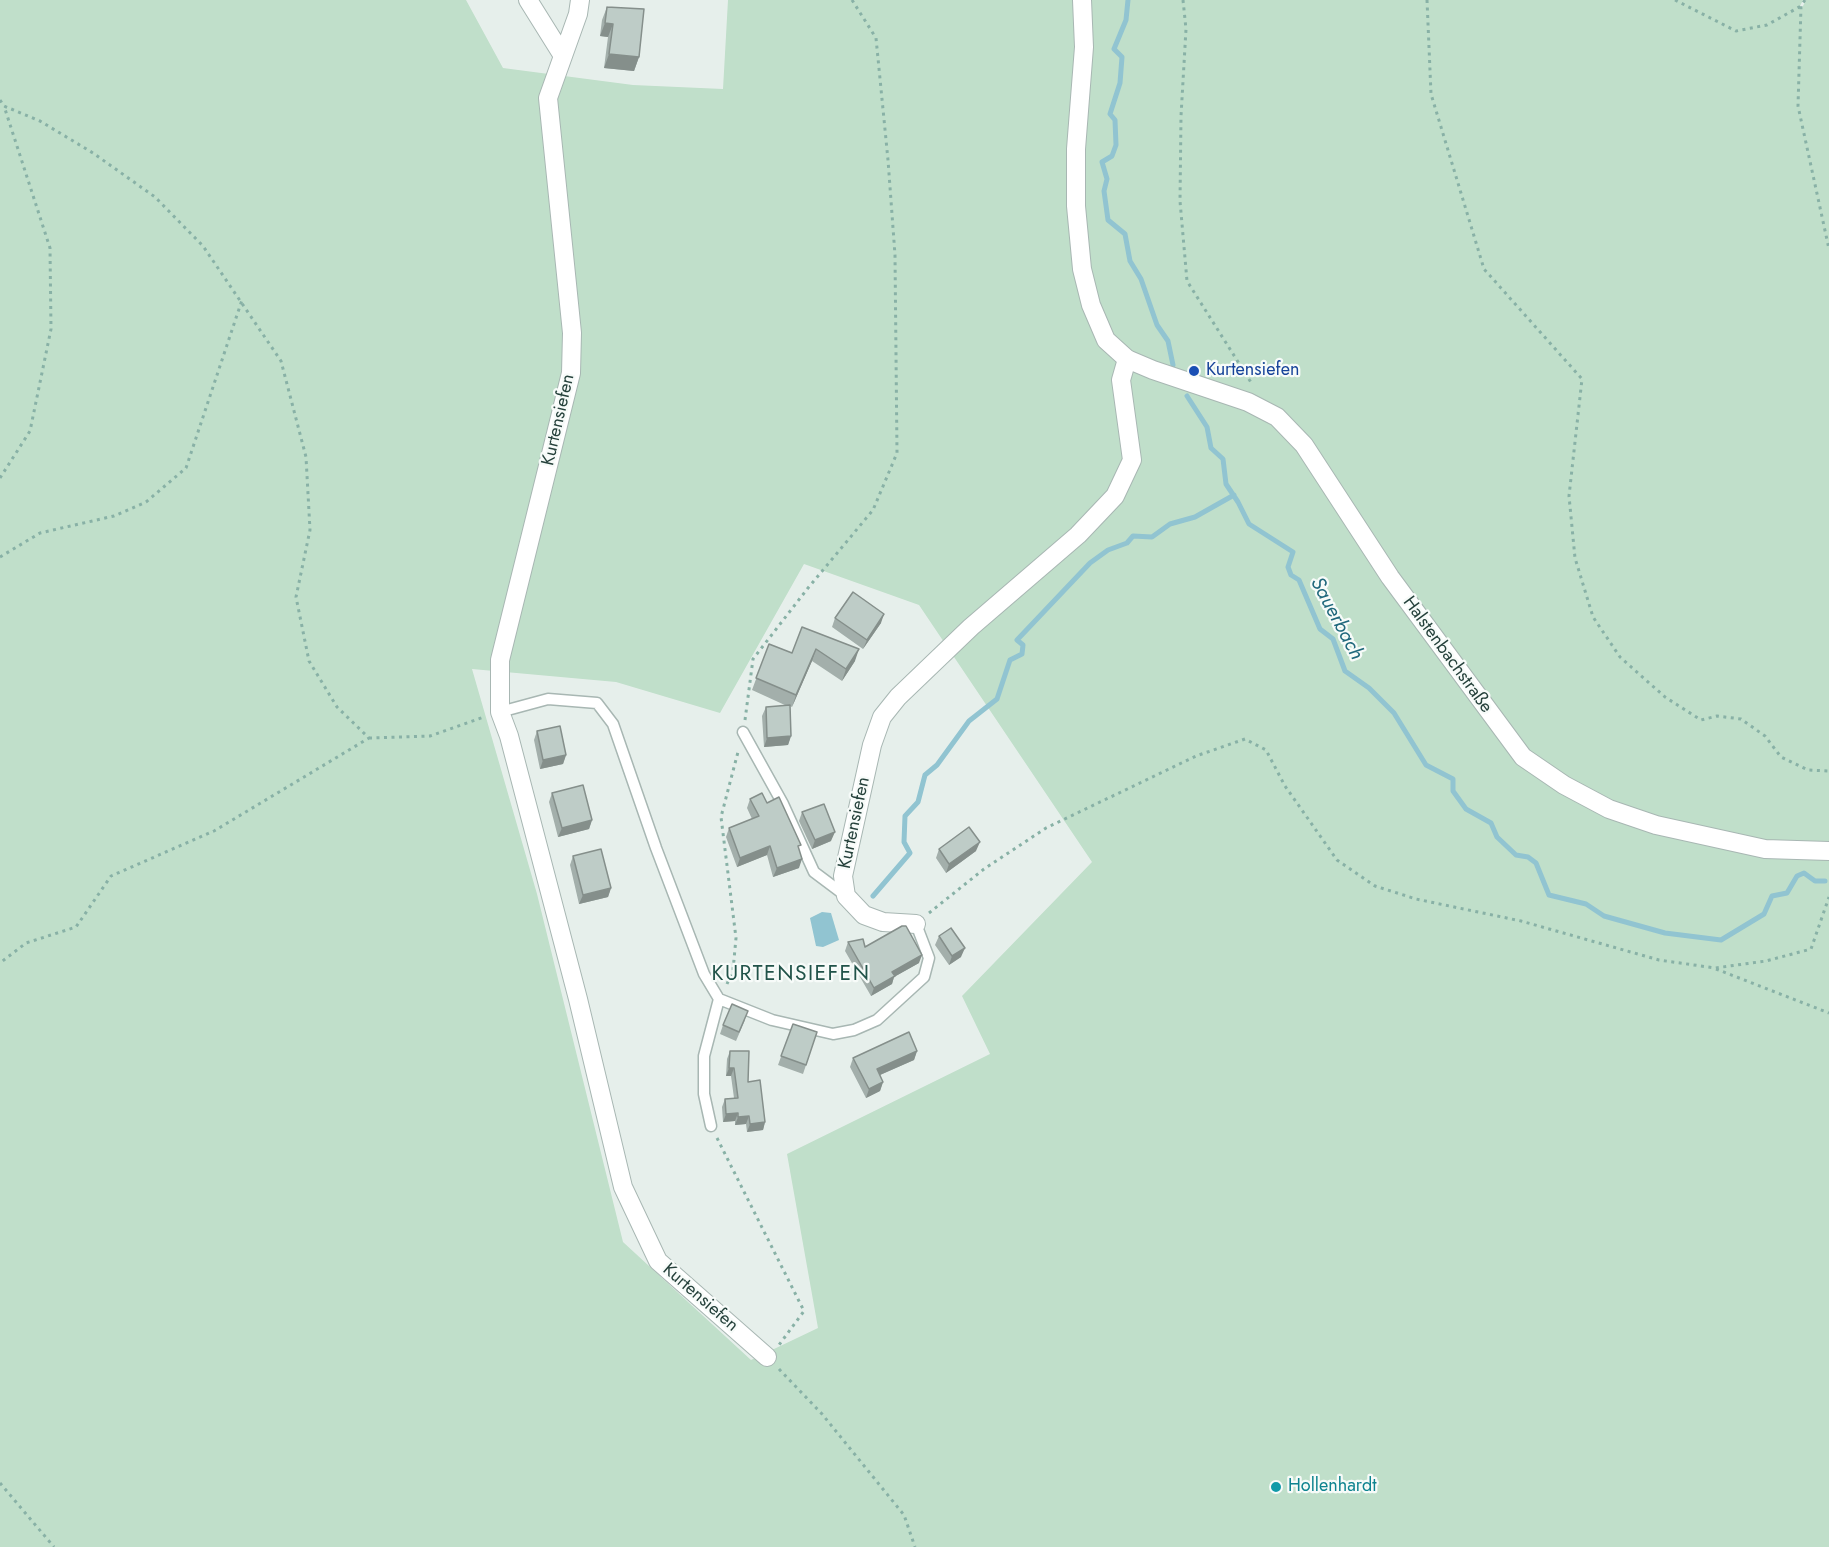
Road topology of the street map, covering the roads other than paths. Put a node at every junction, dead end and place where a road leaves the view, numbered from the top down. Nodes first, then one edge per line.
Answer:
1 (580, 0) edge
2 (1082, 0) edge
3 (533, 6) edge
4 (563, 56) junction
5 (1127, 359) junction
6 (500, 712) junction
7 (744, 732) road end
8 (1829, 851) edge
9 (846, 896) junction
10 (916, 924) joint
11 (719, 999) junction
12 (711, 1126) road end
13 (767, 1357) road end

1 - 4 street, Kurtensiefen
2 - 5 street
3 - 4 street
4 - 6 street, Kurtensiefen
5 - 8 street, Halstenbachstraße
5 - 9 street, Kurtensiefen
6 - 11 lane
6 - 13 street, Kurtensiefen
7 - 9 lane
9 - 10 street, Kurtensiefen
10 - 11 lane
11 - 12 lane

